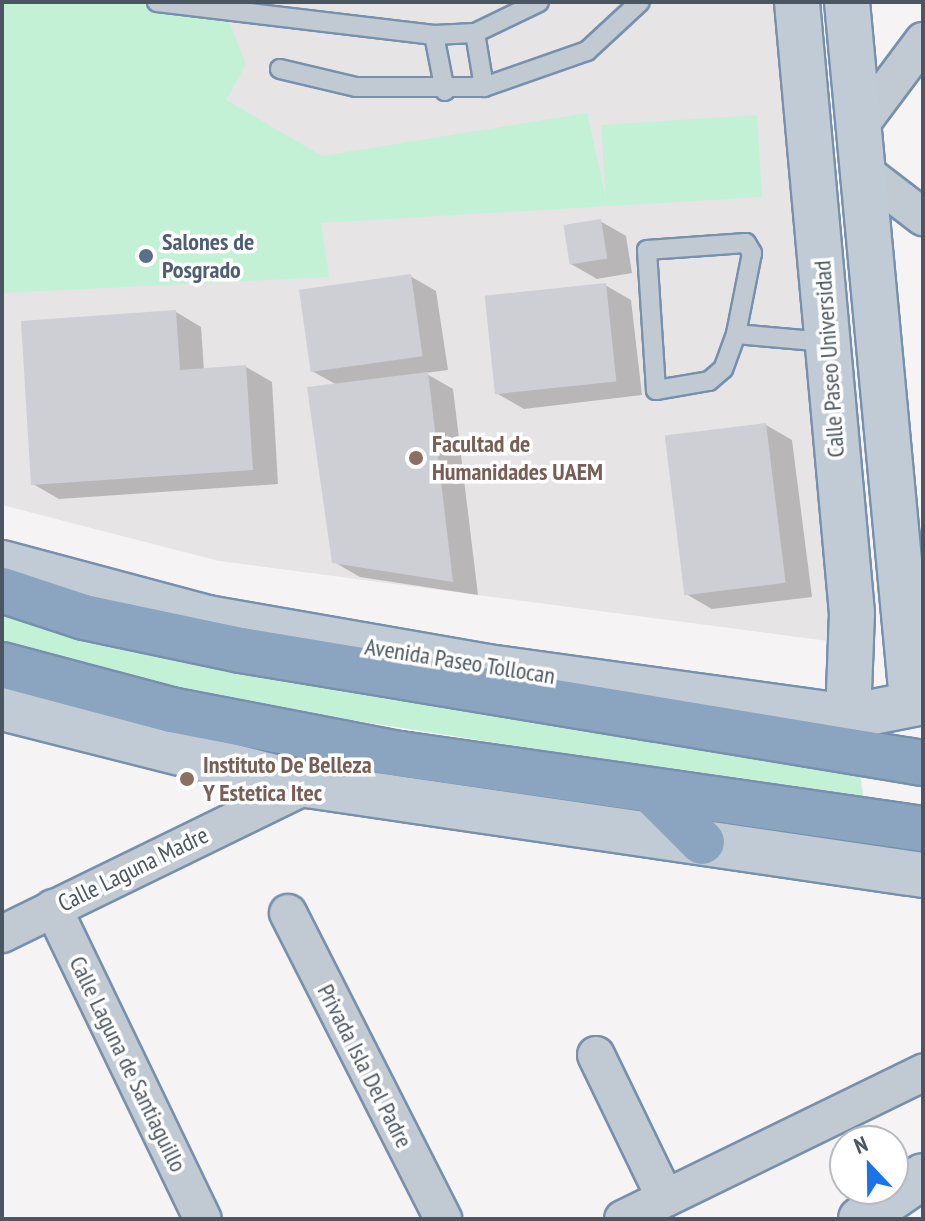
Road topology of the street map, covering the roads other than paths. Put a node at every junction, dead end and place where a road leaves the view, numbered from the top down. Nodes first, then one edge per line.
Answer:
1 (157, 2) edge
2 (539, 2) edge
3 (640, 2) edge
4 (797, 2) edge
5 (847, 2) edge
6 (475, 33) junction
7 (434, 35) junction
8 (923, 41) edge
9 (280, 69) dead end
10 (484, 87) junction
11 (445, 91) junction
12 (858, 128) junction
13 (863, 171) junction
14 (923, 217) edge
15 (877, 323) junction
16 (736, 334) junction
17 (826, 337) junction
18 (886, 418) junction
19 (833, 424) junction
20 (2, 563) edge
21 (2, 590) edge
22 (2, 665) edge
23 (917, 701) edge
24 (2, 708) edge
25 (848, 717) junction
26 (923, 763) edge
27 (307, 785) junction
28 (656, 796) junction
29 (923, 829) edge
30 (702, 842) junction
31 (923, 875) edge
32 (53, 908) junction
33 (288, 913) dead end
34 (2, 934) edge
35 (596, 1055) dead end
36 (923, 1073) edge
37 (923, 1176) edge
38 (665, 1198) junction
39 (203, 1219) edge
40 (443, 1219) edge
41 (623, 1219) edge
42 (861, 1219) edge

1 - 7 lane
2 - 6 lane
3 - 10 lane
4 - 17 main road, Calle Paseo Universidad
5 - 12 main road, Calle Paseo Universidad
6 - 7 lane
6 - 10 lane
7 - 11 lane
8 - 12 street
9 - 11 lane
10 - 11 lane
12 - 13 main road, Calle Paseo Universidad
13 - 14 street
13 - 15 main road, Calle Paseo Universidad
15 - 17 main road
15 - 18 main road, Calle Paseo Universidad
16 - 16 lane
16 - 17 lane
17 - 19 main road, Calle Paseo Universidad
18 - 19 main road
18 - 23 main road, Calle Paseo Universidad
19 - 25 main road, Calle Paseo Universidad
20 - 25 main road, Avenida Paseo Tollocan
21 - 26 highway, Avenida Paseo Tollocan
22 - 28 highway
23 - 25 main road, Avenida Paseo Tollocan
24 - 27 main road
27 - 30 main road
27 - 32 street, Calle Laguna Madre
28 - 29 highway
28 - 30 highway
30 - 31 main road
32 - 34 street, Calle Laguna Madre
32 - 39 street, Calle Laguna de Santiaguillo
33 - 40 street, Privada Isla Del Padre
35 - 38 street
36 - 38 street
37 - 42 main road
38 - 41 street

